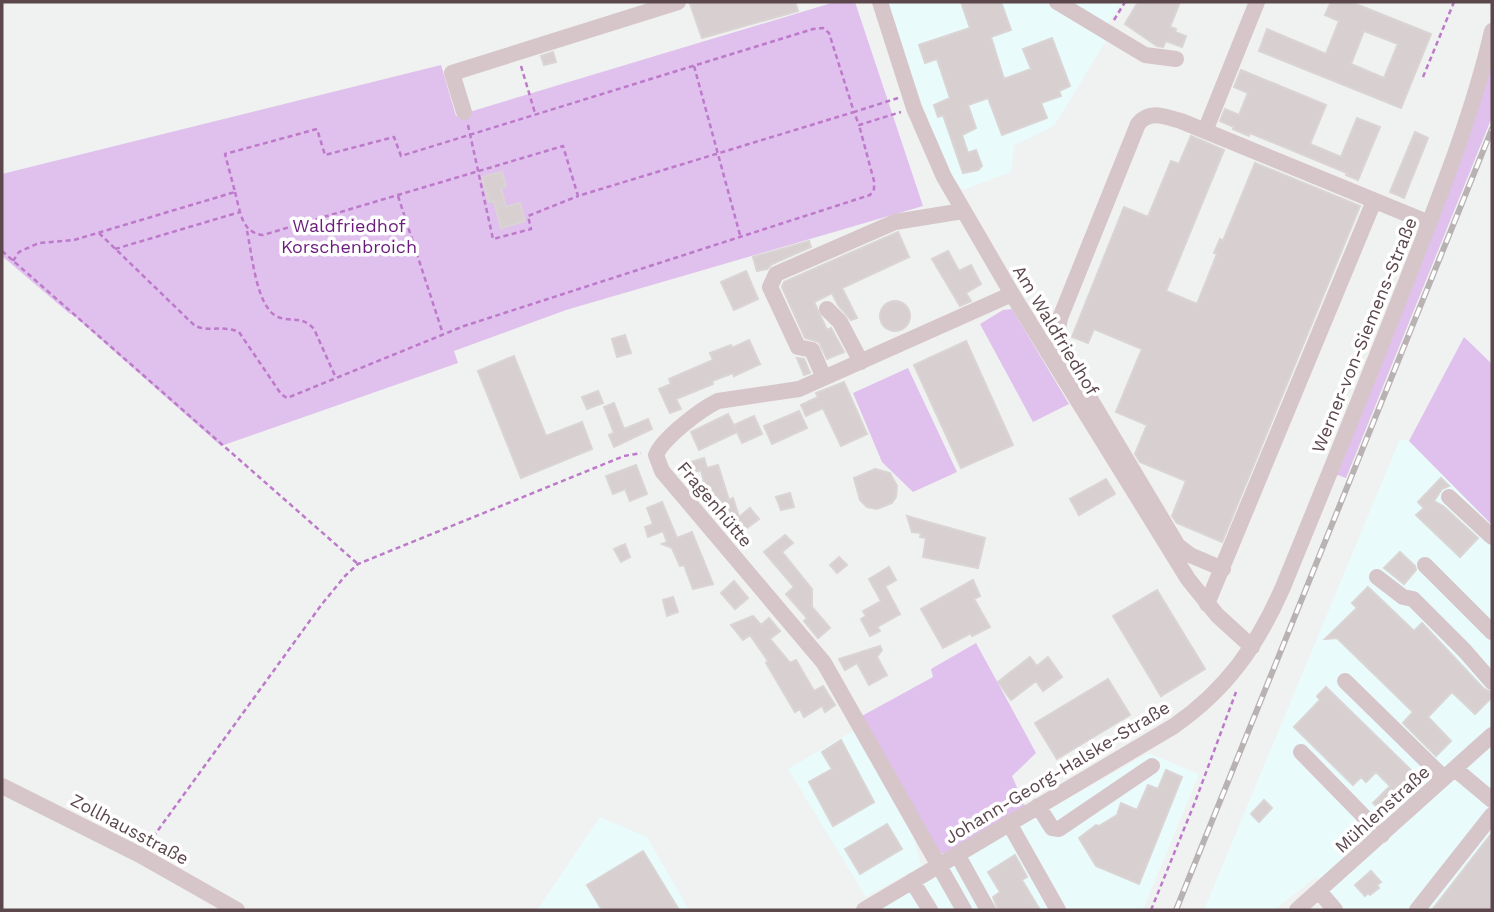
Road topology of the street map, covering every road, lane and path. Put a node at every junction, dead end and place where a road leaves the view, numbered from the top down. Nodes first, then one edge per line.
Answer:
1 (678, 2) edge
2 (880, 2) edge
3 (1056, 2) edge
4 (1125, 2) edge
5 (1257, 2) edge
6 (1454, 2) edge
7 (1492, 30) edge
8 (1107, 32) junction
9 (518, 52) junction
10 (1176, 59) dead end
11 (694, 66) junction
12 (1423, 77) dead end
13 (911, 102) junction
14 (464, 112) dead end
15 (854, 112) junction
16 (536, 114) junction
17 (859, 125) junction
18 (1205, 131) junction
19 (471, 134) junction
20 (718, 153) junction
21 (478, 172) junction
22 (235, 192) junction
23 (398, 196) junction
24 (578, 196) junction
25 (1374, 201) junction
26 (963, 211) junction
27 (240, 212) junction
28 (1429, 223) junction
29 (246, 228) junction
30 (99, 233) junction
31 (740, 236) junction
32 (115, 249) junction
33 (2, 251) edge
34 (14, 259) junction
35 (1012, 294) junction
36 (827, 309) dead end
37 (443, 334) junction
38 (861, 362) junction
39 (336, 378) junction
40 (812, 384) junction
41 (656, 455) junction
42 (1449, 497) dead end
43 (1492, 537) edge
44 (358, 564) junction
45 (1425, 565) dead end
46 (1223, 569) junction
47 (1377, 577) dead end
48 (1208, 604) junction
49 (1492, 632) edge
50 (1252, 647) junction
51 (1239, 665) junction
52 (1345, 681) dead end
53 (1492, 682) edge
54 (1492, 735) edge
55 (1301, 752) dead end
56 (1152, 766) dead end
57 (1450, 774) junction
58 (2, 786) edge
59 (1492, 800) edge
60 (1038, 806) junction
61 (1492, 815) edge
62 (1009, 824) junction
63 (1382, 835) junction
64 (957, 854) junction
65 (140, 855) junction
66 (939, 865) junction
67 (912, 881) junction
68 (1319, 891) junction
69 (237, 910) edge
70 (864, 910) edge
71 (930, 910) edge
72 (964, 910) edge
73 (988, 910) edge
74 (1058, 910) edge
75 (1151, 910) edge
76 (1297, 910) edge
77 (1335, 910) edge
78 (1417, 910) edge

1 - 9 street
2 - 13 street, Am Waldfriedhof
3 - 8 street
4 - 8 path
5 - 18 street
6 - 12 path
7 - 28 street, Werner-von-Siemens-Straße
8 - 10 street
9 - 14 street
9 - 16 path
11 - 15 path
11 - 16 path
11 - 20 path
13 - 15 path
13 - 17 path
13 - 26 street, Am Waldfriedhof
15 - 17 path
15 - 20 path
16 - 19 path
17 - 31 path
18 - 25 street
18 - 46 street
19 - 21 path
19 - 22 path
20 - 24 path
20 - 31 path
21 - 23 path
21 - 24 path
21 - 24 path
22 - 27 path
22 - 30 path
23 - 29 path
23 - 37 path
25 - 28 street
25 - 46 street
26 - 35 street, Am Waldfriedhof
26 - 40 street
27 - 29 path
27 - 32 path
28 - 50 street, Werner-von-Siemens-Straße
29 - 39 path
30 - 32 path
30 - 34 path
31 - 37 path
32 - 39 path
33 - 34 path
34 - 44 path
35 - 38 street, Fragenhütte
35 - 48 street, Am Waldfriedhof
36 - 38 street
37 - 39 path
38 - 40 street, Fragenhütte
40 - 41 street, Fragenhütte
41 - 44 path
41 - 66 street, Fragenhütte
42 - 43 street
44 - 65 path
45 - 49 street
46 - 48 street
47 - 53 street
48 - 50 street, Am Waldfriedhof
50 - 51 street, Johann-Georg-Halske-Straße
51 - 60 street, Johann-Georg-Halske-Straße
51 - 75 path
52 - 57 street
54 - 57 street, Mühlenstraße
55 - 63 street
56 - 60 street
57 - 59 street
57 - 63 street, Mühlenstraße
58 - 65 street, Zollhausstraße
60 - 62 street, Johann-Georg-Halske-Straße
61 - 78 street
62 - 64 street, Johann-Georg-Halske-Straße
62 - 74 street
63 - 68 street, Mühlenstraße
64 - 66 street, Johann-Georg-Halske-Straße
64 - 73 street
65 - 69 street, Zollhausstraße
66 - 67 street, Johann-Georg-Halske-Straße
66 - 72 street, Fragenhütte
67 - 70 street, Johann-Georg-Halske-Straße
67 - 71 street
68 - 76 street, Mühlenstraße
68 - 77 street

